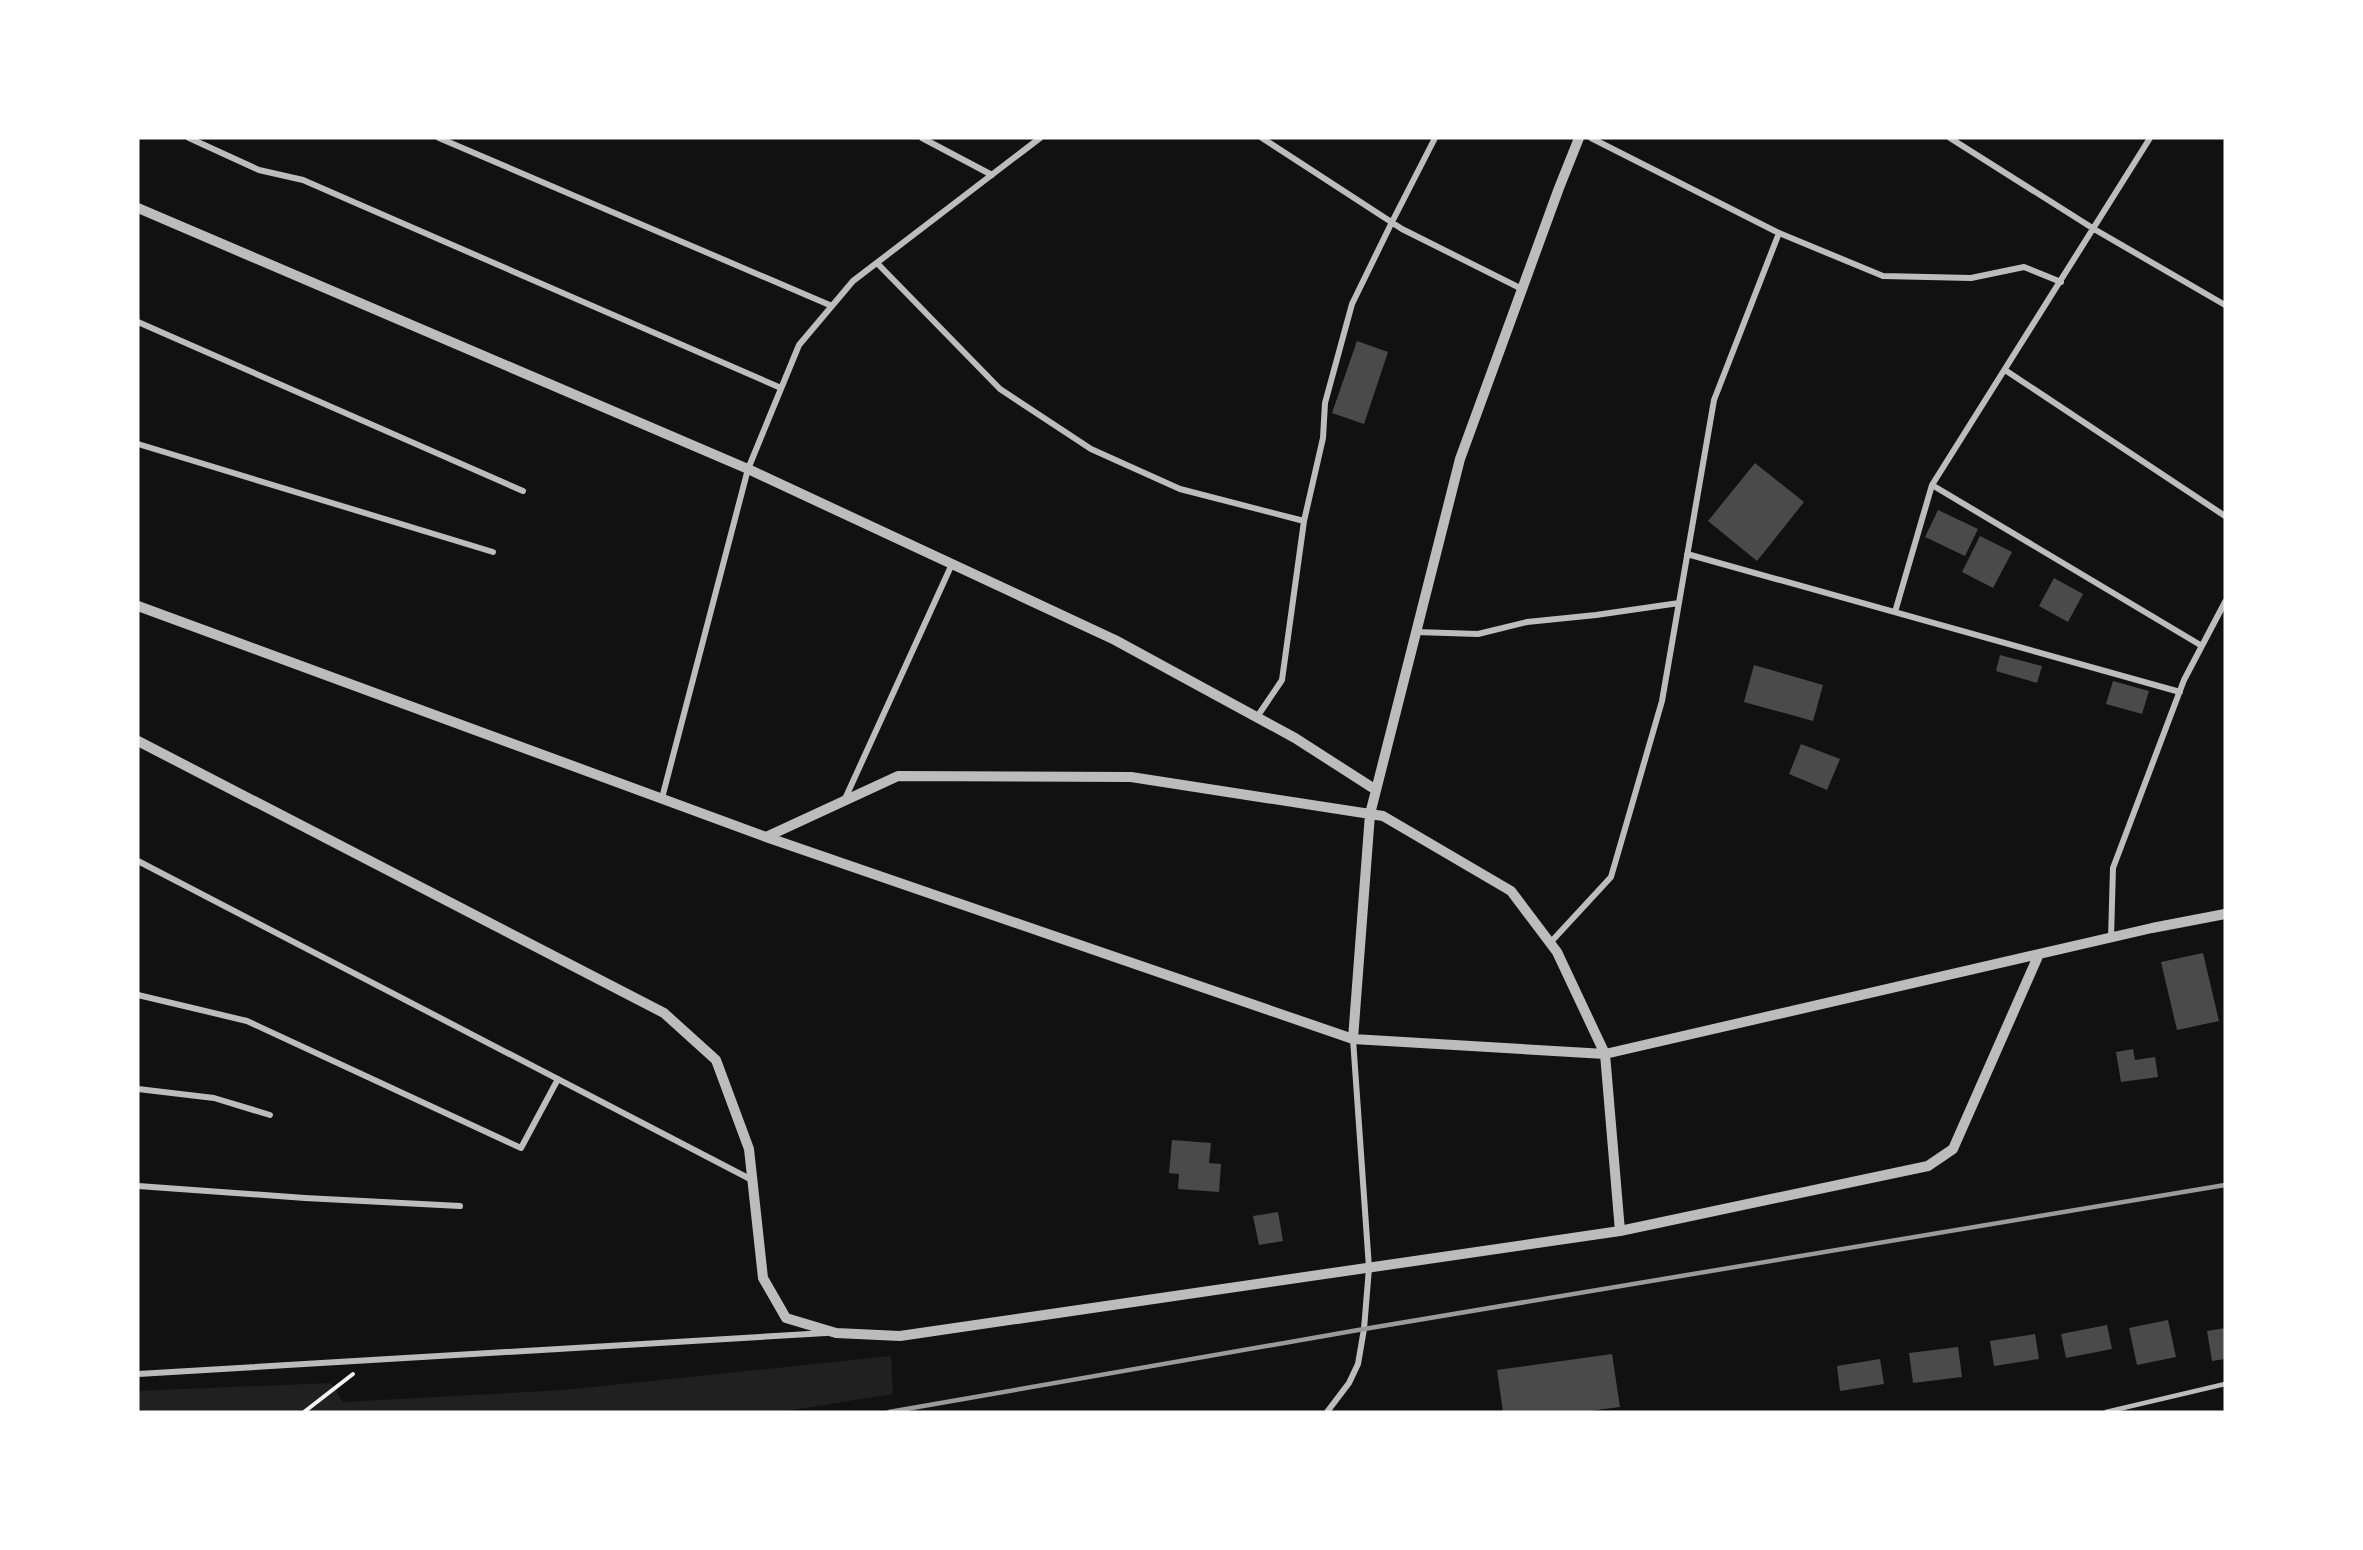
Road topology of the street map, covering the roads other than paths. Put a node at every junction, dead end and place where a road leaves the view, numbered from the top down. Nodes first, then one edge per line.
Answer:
1 (189, 138) edge
2 (440, 138) edge
3 (922, 138) edge
4 (1040, 138) edge
5 (1262, 138) edge
6 (1436, 138) edge
7 (1579, 138) edge
8 (1591, 138) edge
9 (1950, 138) edge
10 (2151, 138) edge
11 (992, 175) junction
12 (138, 208) edge
13 (1392, 222) junction
14 (2094, 229) junction
15 (1779, 233) junction
16 (877, 262) junction
17 (2061, 282) junction
18 (1522, 289) junction
19 (2225, 305) edge
20 (832, 306) junction
21 (138, 322) edge
22 (2005, 370) junction
23 (781, 388) junction
24 (138, 444) edge
25 (748, 470) junction
26 (1932, 485) junction
27 (523, 491) dead end
28 (2225, 516) edge
29 (1304, 521) junction
30 (494, 552) dead end
31 (1687, 554) junction
32 (952, 564) junction
33 (1679, 603) junction
34 (2225, 603) edge
35 (138, 606) edge
36 (1895, 612) junction
37 (1416, 632) junction
38 (2202, 646) junction
39 (2180, 692) junction
40 (1257, 717) junction
41 (138, 741) edge
42 (1376, 790) junction
43 (662, 798) junction
44 (843, 801) junction
45 (1370, 814) junction
46 (766, 837) junction
47 (138, 861) edge
48 (2225, 914) edge
49 (2111, 938) junction
50 (1550, 943) junction
51 (2039, 954) junction
52 (138, 995) edge
53 (1353, 1039) junction
54 (1605, 1054) junction
55 (558, 1079) junction
56 (138, 1089) edge
57 (270, 1115) dead end
58 (752, 1179) junction
59 (138, 1185) edge
60 (460, 1206) dead end
61 (1620, 1231) junction
62 (1369, 1268) junction
63 (836, 1333) junction
64 (138, 1374) edge
65 (2225, 1384) edge
66 (1327, 1412) edge
67 (2106, 1412) edge

1 - 23 street
2 - 20 street
3 - 11 street
4 - 11 street
5 - 13 street
6 - 13 street
7 - 18 street
8 - 15 street
9 - 14 street
10 - 14 street
11 - 16 street
12 - 25 street
13 - 18 street
13 - 29 street
14 - 17 street
14 - 19 street
15 - 17 street
15 - 31 street
16 - 20 street
16 - 29 street
17 - 22 street
18 - 37 street
20 - 23 street
21 - 27 street
22 - 26 street
22 - 28 street
23 - 25 street
24 - 30 street
25 - 32 street
25 - 43 street
26 - 36 street
26 - 38 street
29 - 40 street
31 - 33 street
31 - 36 street
32 - 40 street
32 - 44 street
33 - 37 street
33 - 50 street
34 - 38 street
35 - 43 street
36 - 39 street
37 - 42 street
38 - 39 street
39 - 49 street
40 - 42 street
41 - 58 street
42 - 45 street
43 - 46 street
44 - 45 street
44 - 46 street
45 - 50 street
45 - 53 street
46 - 53 street
47 - 55 street
48 - 49 street
49 - 51 street
50 - 54 street
51 - 54 street
51 - 61 street
52 - 55 street
53 - 54 street
53 - 62 street
54 - 61 street
55 - 58 street
56 - 57 street
58 - 63 street
59 - 60 street
61 - 62 street
62 - 63 street
62 - 66 street
63 - 64 street
65 - 67 lane

